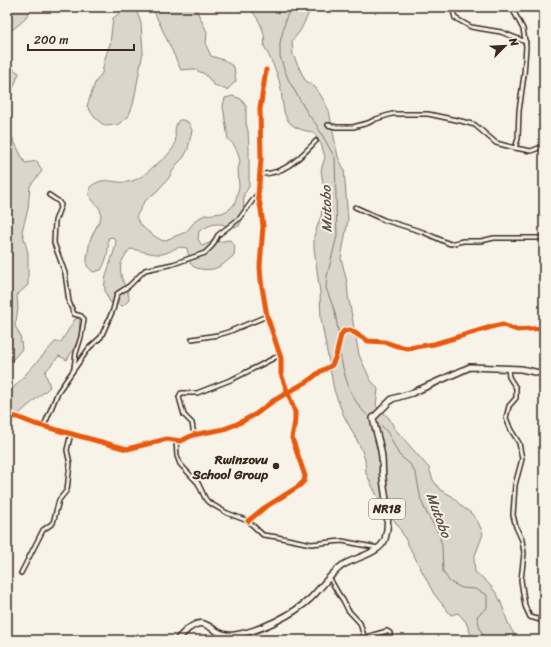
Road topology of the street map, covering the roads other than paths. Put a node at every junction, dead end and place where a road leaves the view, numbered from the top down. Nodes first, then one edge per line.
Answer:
1 (452, 7) edge
2 (514, 7) edge
3 (526, 42) junction
4 (266, 70) dead end
5 (328, 125) dead end
6 (316, 140) dead end
7 (544, 146) edge
8 (515, 148) junction
9 (260, 174) junction
10 (258, 194) junction
11 (49, 195) dead end
12 (355, 207) dead end
13 (544, 238) edge
14 (267, 316) junction
15 (544, 328) edge
16 (192, 339) dead end
17 (280, 355) junction
18 (74, 369) junction
19 (508, 369) junction
20 (544, 374) edge
21 (289, 392) junction
22 (7, 416) edge
23 (44, 426) junction
24 (71, 433) junction
25 (194, 435) junction
26 (176, 441) junction
27 (248, 520) junction
28 (378, 548) junction
29 (21, 573) dead end
30 (329, 577) junction
31 (544, 621) edge
32 (177, 640) edge
33 (390, 640) edge

1 - 3 street
2 - 3 street
3 - 8 street
4 - 9 street
5 - 8 street
6 - 9 street
7 - 8 street
9 - 10 street
10 - 14 street
10 - 18 street
11 - 18 street
12 - 13 street
14 - 16 street
14 - 17 street
15 - 21 street
17 - 21 street
17 - 25 street
18 - 23 street
19 - 20 main road, NR18
19 - 28 main road, NR18
19 - 31 street
21 - 25 street
21 - 27 street
22 - 23 street
23 - 24 street
24 - 26 street
24 - 29 street
25 - 26 street
26 - 27 street
27 - 28 street
28 - 30 main road
30 - 32 main road
30 - 33 street

